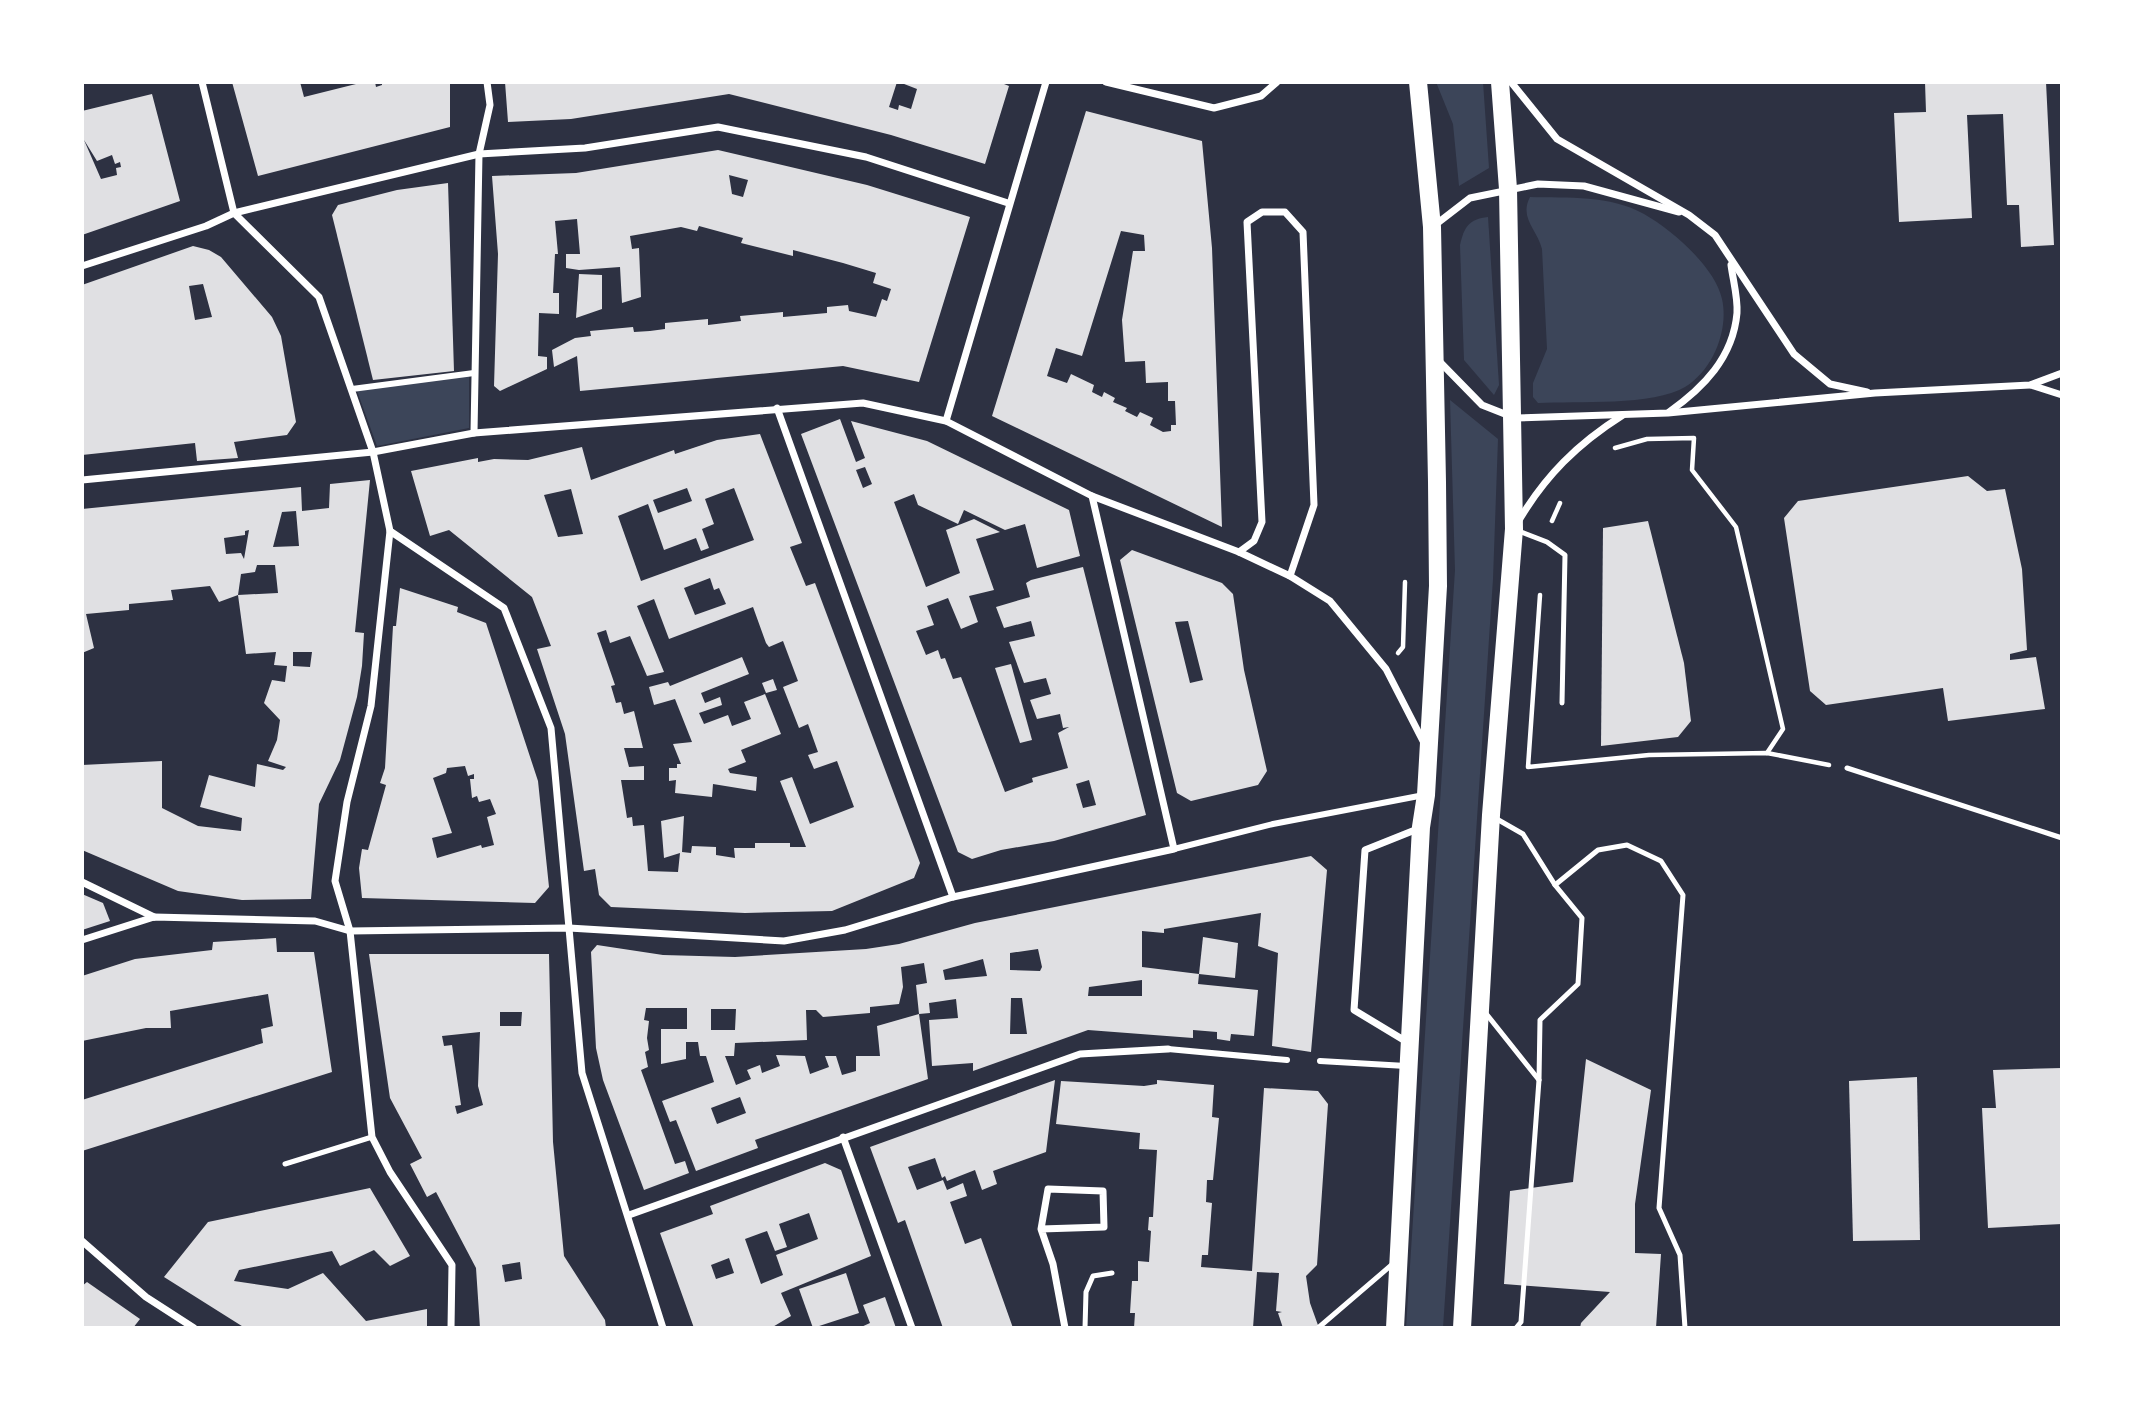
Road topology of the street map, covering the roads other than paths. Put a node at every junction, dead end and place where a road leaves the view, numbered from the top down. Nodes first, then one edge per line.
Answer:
1 (202, 82) edge
2 (487, 82) edge
3 (1046, 82) edge
4 (1106, 82) edge
5 (1277, 82) edge
6 (1418, 82) edge
7 (1500, 82) edge
8 (1511, 82) edge
9 (479, 154) junction
10 (1508, 189) junction
11 (1008, 203) junction
12 (234, 213) junction
13 (1689, 215) junction
14 (1432, 227) junction
15 (1730, 261) junction
16 (82, 266) edge
17 (1433, 355) junction
18 (474, 373) junction
19 (2062, 373) edge
20 (2030, 385) junction
21 (352, 389) junction
22 (1875, 393) junction
23 (2062, 395) edge
24 (777, 408) junction
25 (1668, 413) junction
26 (1624, 415) junction
27 (1514, 418) junction
28 (946, 421) junction
29 (474, 433) junction
30 (373, 452) junction
31 (82, 480) edge
32 (1092, 495) junction
33 (1514, 529) junction
34 (390, 531) junction
35 (1239, 552) junction
36 (1290, 576) junction
37 (1562, 703) dead end
38 (1427, 748) junction
39 (1847, 768) road end
40 (1426, 794) junction
41 (1491, 815) junction
42 (1421, 827) junction
43 (2062, 838) edge
44 (1174, 849) junction
45 (82, 882) edge
46 (1555, 885) junction
47 (953, 897) junction
48 (155, 917) junction
49 (569, 928) junction
50 (350, 931) junction
51 (82, 940) edge
52 (1481, 1008) junction
53 (1409, 1044) junction
54 (1168, 1049) joint
55 (1287, 1060) dead end
56 (1320, 1061) dead end
57 (1408, 1066) junction
58 (1539, 1080) junction
59 (372, 1137) junction
60 (843, 1137) junction
61 (285, 1164) dead end
62 (629, 1215) junction
63 (1041, 1228) junction
64 (82, 1241) edge
65 (1400, 1258) junction
66 (1112, 1273) dead end
67 (194, 1328) edge
68 (452, 1328) edge
69 (663, 1328) edge
70 (912, 1328) edge
71 (1065, 1328) edge
72 (1085, 1328) edge
73 (1318, 1328) edge
74 (1395, 1328) edge
75 (1462, 1328) edge
76 (1516, 1328) edge
77 (1685, 1328) edge

1 - 12 street
2 - 9 street
3 - 11 street
4 - 5 street
6 - 14 main road
7 - 10 main road
8 - 13 street
9 - 11 street
9 - 12 street
9 - 18 street
10 - 13 street
10 - 14 street
10 - 27 main road
11 - 28 street
12 - 16 street
12 - 21 street
13 - 15 street
14 - 17 main road
15 - 22 street
15 - 25 street
17 - 27 street
17 - 38 main road
18 - 21 street
18 - 29 street
19 - 20 street
20 - 22 street
20 - 23 street
21 - 30 street
22 - 25 street
24 - 28 street
24 - 29 street
24 - 47 street
25 - 26 street
26 - 27 street
26 - 33 street
27 - 33 main road
28 - 32 street
29 - 30 street
30 - 31 street
30 - 34 street
32 - 35 street
32 - 44 street
33 - 37 lane
33 - 41 main road
34 - 49 street
34 - 50 street
35 - 36 street
35 - 36 street
36 - 38 street
38 - 40 main road
39 - 43 lane
40 - 42 main road
40 - 44 street
41 - 46 lane
41 - 52 main road
42 - 53 main road
42 - 53 street
44 - 47 street
45 - 48 street
46 - 58 lane
46 - 77 lane
47 - 49 street
48 - 50 street
48 - 51 street
49 - 50 street
49 - 62 street
50 - 59 street
52 - 58 lane
52 - 75 main road
53 - 57 main road
54 - 55 street
54 - 60 street
56 - 57 street
57 - 65 main road
58 - 76 lane
59 - 61 lane
59 - 68 street
60 - 62 street
60 - 70 street
62 - 69 street
63 - 63 street
63 - 71 street
64 - 67 street
65 - 73 lane
65 - 74 main road
66 - 72 lane

